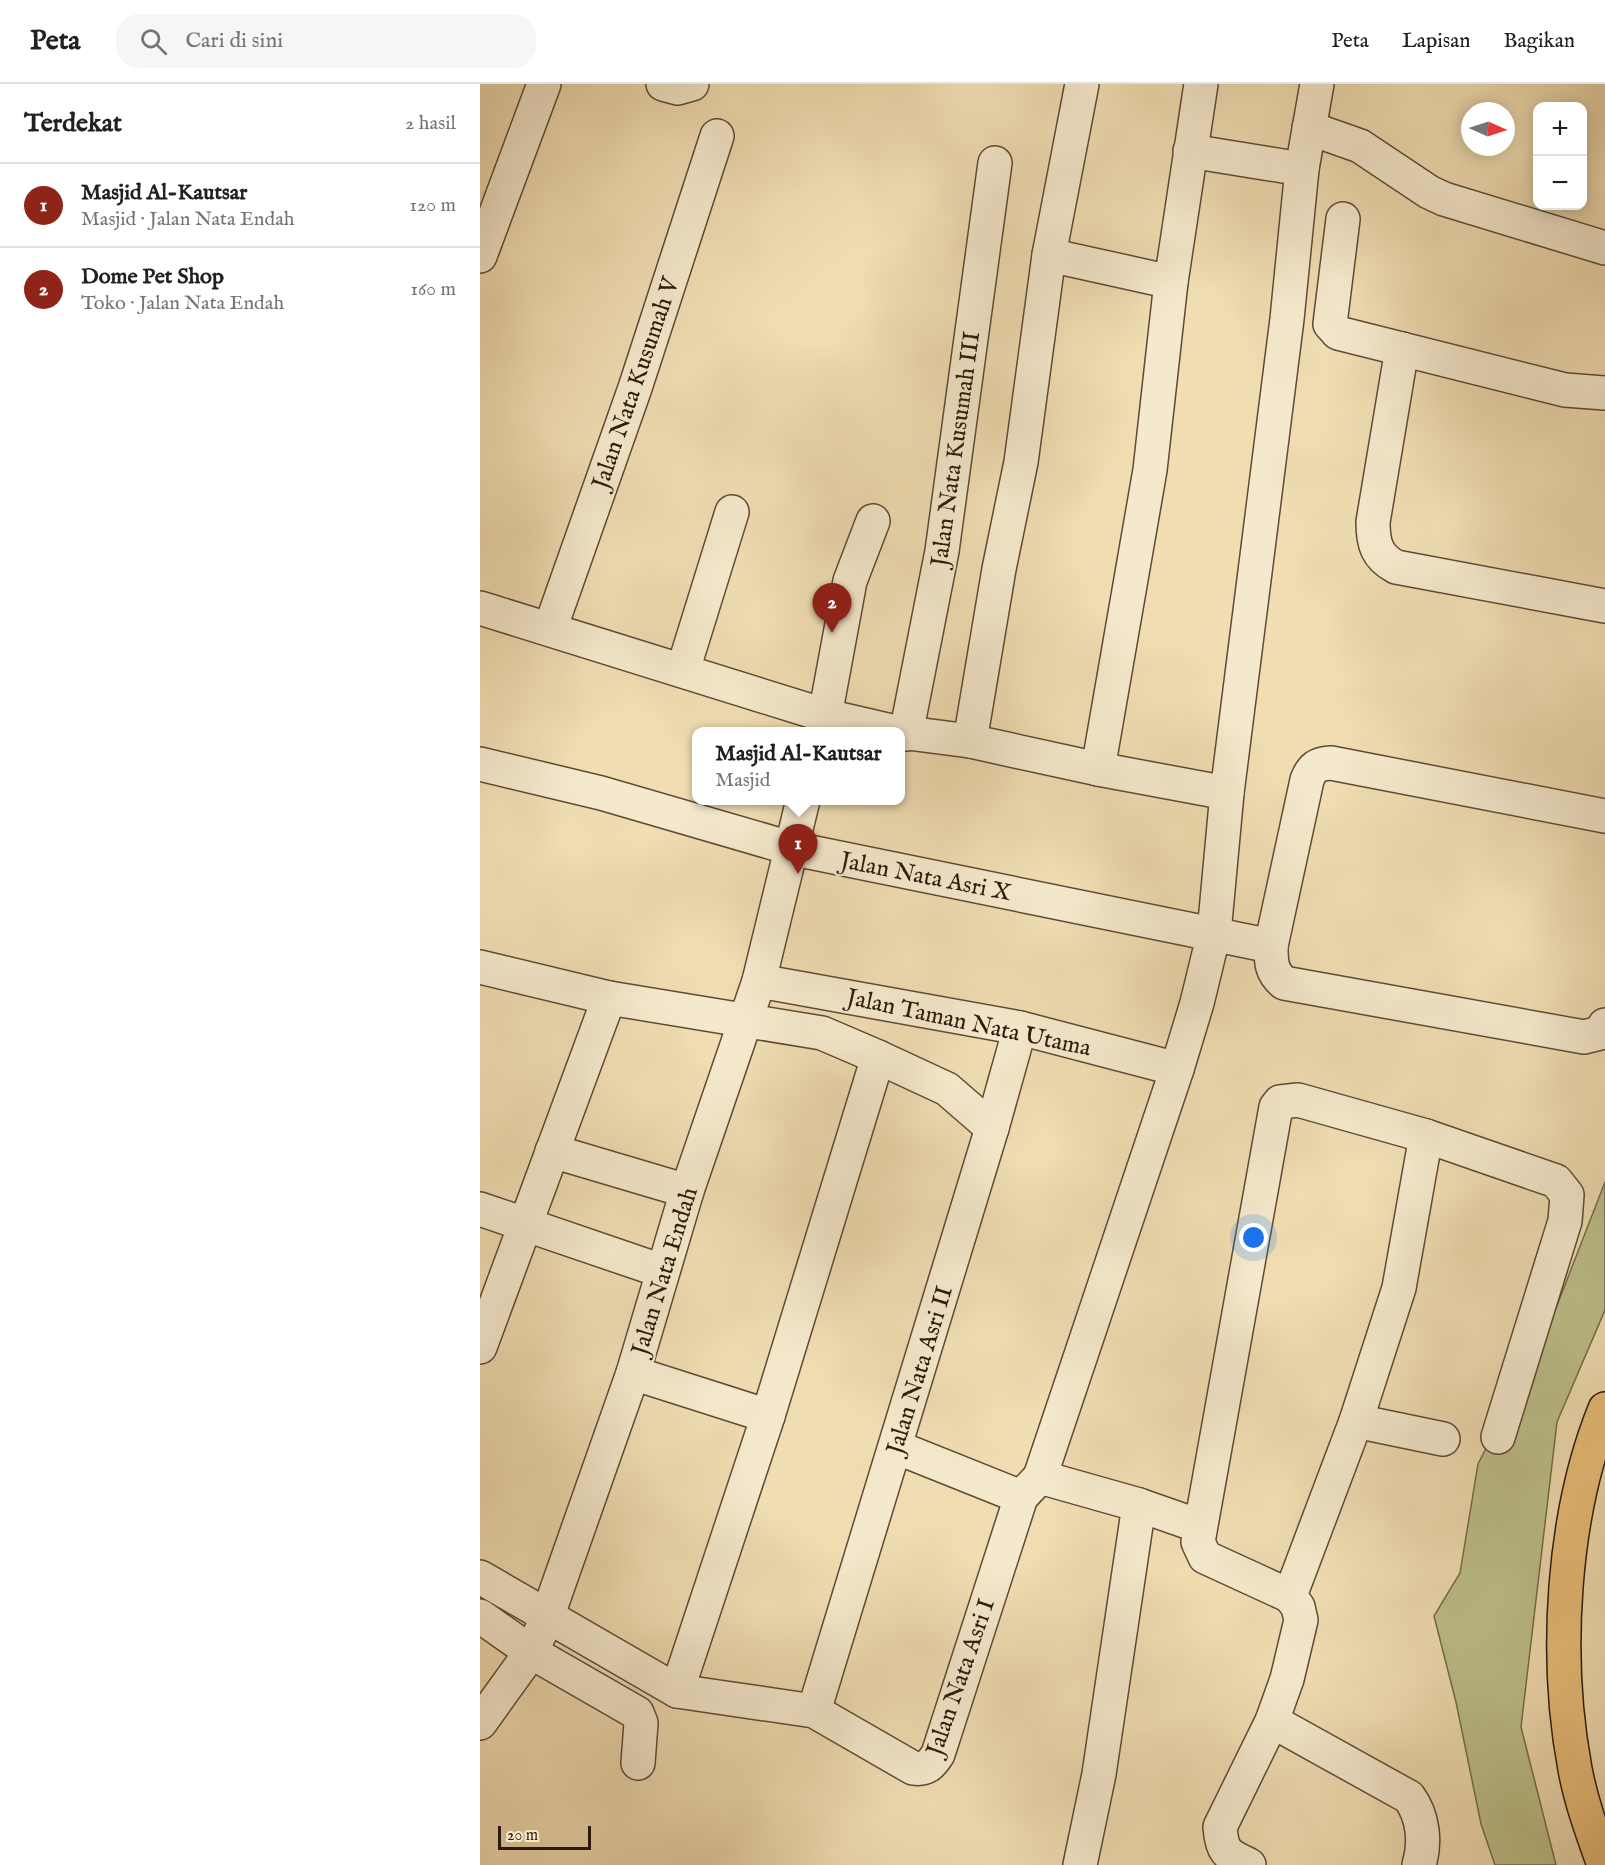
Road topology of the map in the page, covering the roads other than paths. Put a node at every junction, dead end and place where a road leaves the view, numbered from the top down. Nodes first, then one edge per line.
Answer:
1 (544, 84) edge
2 (663, 84) edge
3 (693, 84) edge
4 (1082, 84) edge
5 (1201, 84) edge
6 (1317, 84) edge
7 (1309, 128) junction
8 (717, 136) dead end
9 (1190, 151) junction
10 (995, 163) dead end
11 (1302, 169) junction
12 (1343, 219) dead end
13 (1605, 248) edge
14 (1049, 255) junction
15 (480, 256) edge
16 (1172, 282) junction
17 (1402, 349) junction
18 (1605, 393) edge
19 (732, 512) dead end
20 (873, 521) dead end
21 (1605, 606) edge
22 (480, 608) edge
23 (550, 629) junction
24 (683, 670) junction
25 (825, 724) edge
26 (850, 727) edge
27 (902, 727) edge
28 (905, 733) edge
29 (970, 741) junction
30 (480, 764) edge
31 (1098, 769) junction
32 (1227, 793) junction
33 (802, 805) edge
34 (1605, 816) edge
35 (790, 848) junction
36 (1214, 933) junction
37 (1270, 946) junction
38 (480, 967) edge
39 (759, 981) junction
40 (609, 998) junction
41 (746, 1019) junction
42 (1605, 1024) edge
43 (1020, 1028) junction
44 (878, 1057) junction
45 (1177, 1069) junction
46 (992, 1128) junction
47 (1426, 1136) junction
48 (552, 1150) junction
49 (687, 1191) junction
50 (480, 1209) edge
51 (524, 1224) junction
52 (662, 1271) junction
53 (482, 1332) edge
54 (633, 1373) junction
55 (1605, 1409) edge
56 (768, 1416) junction
57 (1356, 1421) junction
58 (1498, 1437) dead end
59 (1443, 1439) dead end
60 (896, 1447) junction
61 (1605, 1480) edge
62 (1031, 1487) junction
63 (1138, 1505) junction
64 (1199, 1526) junction
65 (480, 1577) edge
66 (1290, 1596) junction
67 (480, 1616) edge
68 (540, 1633) junction
69 (676, 1691) junction
70 (814, 1711) junction
71 (1272, 1721) junction
72 (480, 1723) edge
73 (638, 1763) dead end
74 (1605, 1812) edge
75 (1080, 1865) edge
76 (1249, 1865) edge
77 (1419, 1865) edge
78 (1604, 1865) edge

1 - 15 street
2 - 3 street
4 - 14 street
5 - 9 street
6 - 7 street
7 - 11 street
7 - 13 street
8 - 23 street, Jalan Nata Kusumah V
9 - 11 street
9 - 16 street
10 - 27 street, Jalan Nata Kusumah III
11 - 32 street
12 - 17 street
14 - 16 street
14 - 29 street
16 - 31 street
17 - 18 street
17 - 21 street
19 - 24 street
20 - 25 street
22 - 23 street
23 - 24 street
24 - 25 street
25 - 26 street
28 - 29 street
29 - 31 street
30 - 35 street, Jalan Nata Asri X
31 - 32 street
32 - 36 street
33 - 35 street, Jalan Nata Endah
34 - 37 street
35 - 36 street, Jalan Nata Asri X
35 - 39 street, Jalan Nata Endah
36 - 37 street, Jalan Nata Asri X
36 - 45 street
37 - 42 street
38 - 40 street
39 - 41 street, Jalan Nata Endah
39 - 43 street, Jalan Taman Nata Utama
40 - 41 street
40 - 48 street
41 - 44 street
41 - 49 street, Jalan Nata Endah
43 - 45 street, Jalan Taman Nata Utama
43 - 46 street, Jalan Nata Asri II
44 - 46 street
44 - 56 street
45 - 62 street
46 - 60 street, Jalan Nata Asri II
47 - 57 street
47 - 58 street
47 - 64 street
48 - 49 street
48 - 51 street
49 - 52 street, Jalan Nata Endah
50 - 51 street
51 - 52 street
51 - 53 street
52 - 54 street, Jalan Nata Endah
54 - 56 street
54 - 68 street, Jalan Nata Endah
55 - 78 highway
56 - 69 street
57 - 59 street
57 - 66 street
60 - 62 street
60 - 70 street, Jalan Nata Asri II
61 - 74 highway
62 - 63 street
62 - 70 street, Jalan Nata Asri I
63 - 64 street
63 - 75 street
64 - 66 street
65 - 68 street
66 - 71 street
67 - 68 street
68 - 69 street, Jalan Nata Asri I
68 - 72 street, Jalan Nata Endah
68 - 73 street
69 - 70 street, Jalan Nata Asri I
71 - 76 street
71 - 77 street

